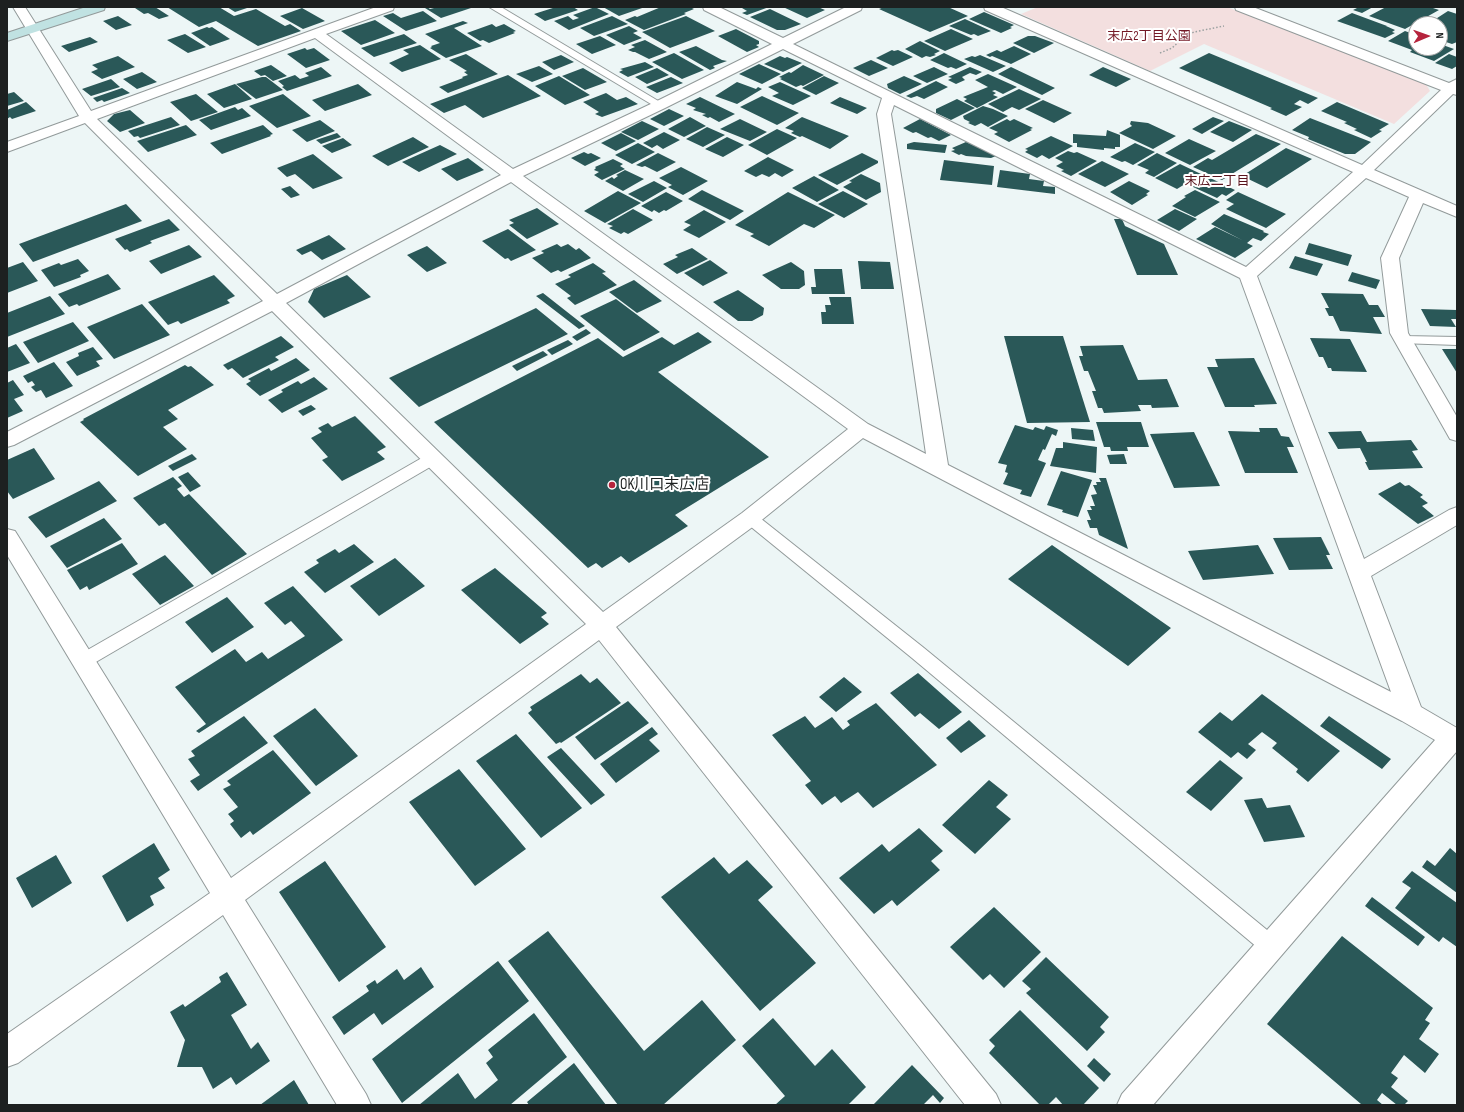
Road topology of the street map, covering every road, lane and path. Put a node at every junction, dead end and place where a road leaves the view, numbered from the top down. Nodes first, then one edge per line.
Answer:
1 (19, 7) edge
2 (99, 7) edge
3 (388, 7) edge
4 (494, 7) edge
5 (709, 7) edge
6 (856, 7) edge
7 (990, 7) edge
8 (1241, 7) edge
9 (1255, 12) junction
10 (33, 28) junction
11 (316, 33) junction
12 (7, 37) edge
13 (782, 44) junction
14 (1116, 61) junction
15 (1455, 88) edge
16 (889, 98) junction
17 (660, 105) junction
18 (87, 117) junction
19 (7, 147) edge
20 (1365, 170) junction
21 (513, 175) junction
22 (1418, 194) junction
23 (1457, 212) edge
24 (1248, 275) junction
25 (273, 303) junction
26 (1404, 340) junction
27 (1457, 341) edge
28 (861, 429) junction
29 (1457, 434) edge
30 (7, 440) edge
31 (432, 459) junction
32 (938, 468) junction
33 (1457, 515) edge
34 (750, 518) junction
35 (7, 537) edge
36 (1359, 572) junction
37 (601, 625) junction
38 (83, 661) junction
39 (1411, 714) junction
40 (1455, 739) edge
41 (228, 896) junction
42 (1271, 946) junction
43 (7, 1052) edge
44 (355, 1105) edge
45 (985, 1105) edge
46 (1133, 1105) edge

1 - 10 street
2 - 10 main road
3 - 11 street
4 - 17 lane
5 - 13 street
6 - 13 street
7 - 14 street
8 - 9 street
9 - 14 path
9 - 15 street
10 - 12 main road
10 - 18 street
11 - 18 street
11 - 21 street
13 - 16 street
13 - 17 street
14 - 20 street
15 - 20 street
16 - 24 street
16 - 32 street
17 - 21 street
18 - 19 street
18 - 25 street
20 - 22 street
20 - 24 street
21 - 25 street
21 - 28 street
22 - 23 street
22 - 26 street
24 - 36 street
25 - 30 street
25 - 31 street
26 - 27 lane
26 - 29 street
28 - 32 street
28 - 34 street
31 - 37 street
31 - 38 lane
32 - 39 street
33 - 36 street
34 - 37 street
34 - 42 lane
35 - 38 street
36 - 39 street
37 - 41 street
37 - 45 street
38 - 41 street
39 - 40 street
40 - 42 street
41 - 43 street
41 - 44 street
42 - 46 street

